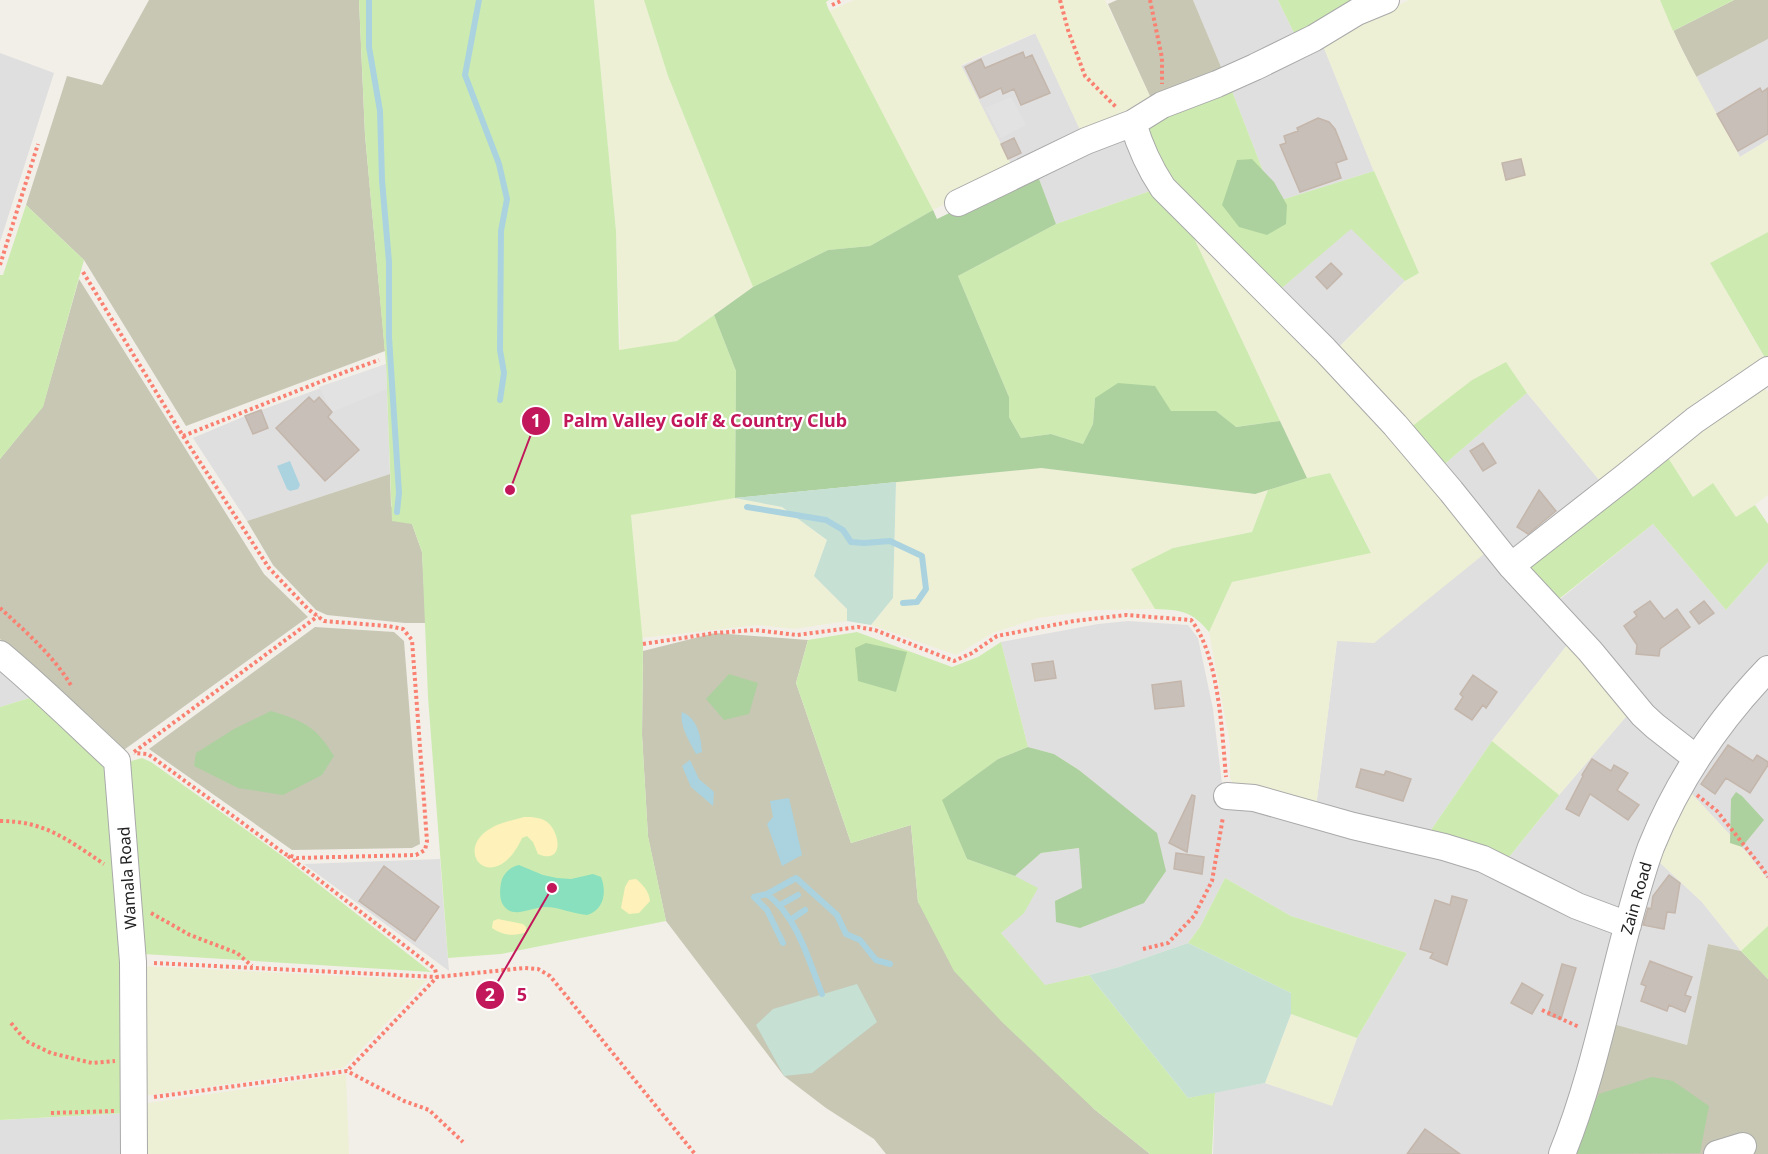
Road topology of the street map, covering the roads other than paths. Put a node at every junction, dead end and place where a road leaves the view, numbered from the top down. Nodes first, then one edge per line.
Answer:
1 (1386, 0) edge
2 (1133, 123) junction
3 (958, 203) dead end
4 (1768, 370) edge
5 (1510, 566) junction
6 (0, 654) edge
7 (1768, 669) edge
8 (1696, 758) junction
9 (1227, 796) road end
10 (1628, 925) junction
11 (1743, 1146) dead end
12 (134, 1154) edge
13 (1562, 1154) edge
14 (1717, 1154) edge

1 - 2 street
2 - 3 street
2 - 5 street
4 - 5 street
5 - 8 street
6 - 12 street, Wamala Road
7 - 8 street, Zain Road
8 - 10 street, Zain Road
9 - 10 street
10 - 13 street, Zain Road
11 - 14 street

